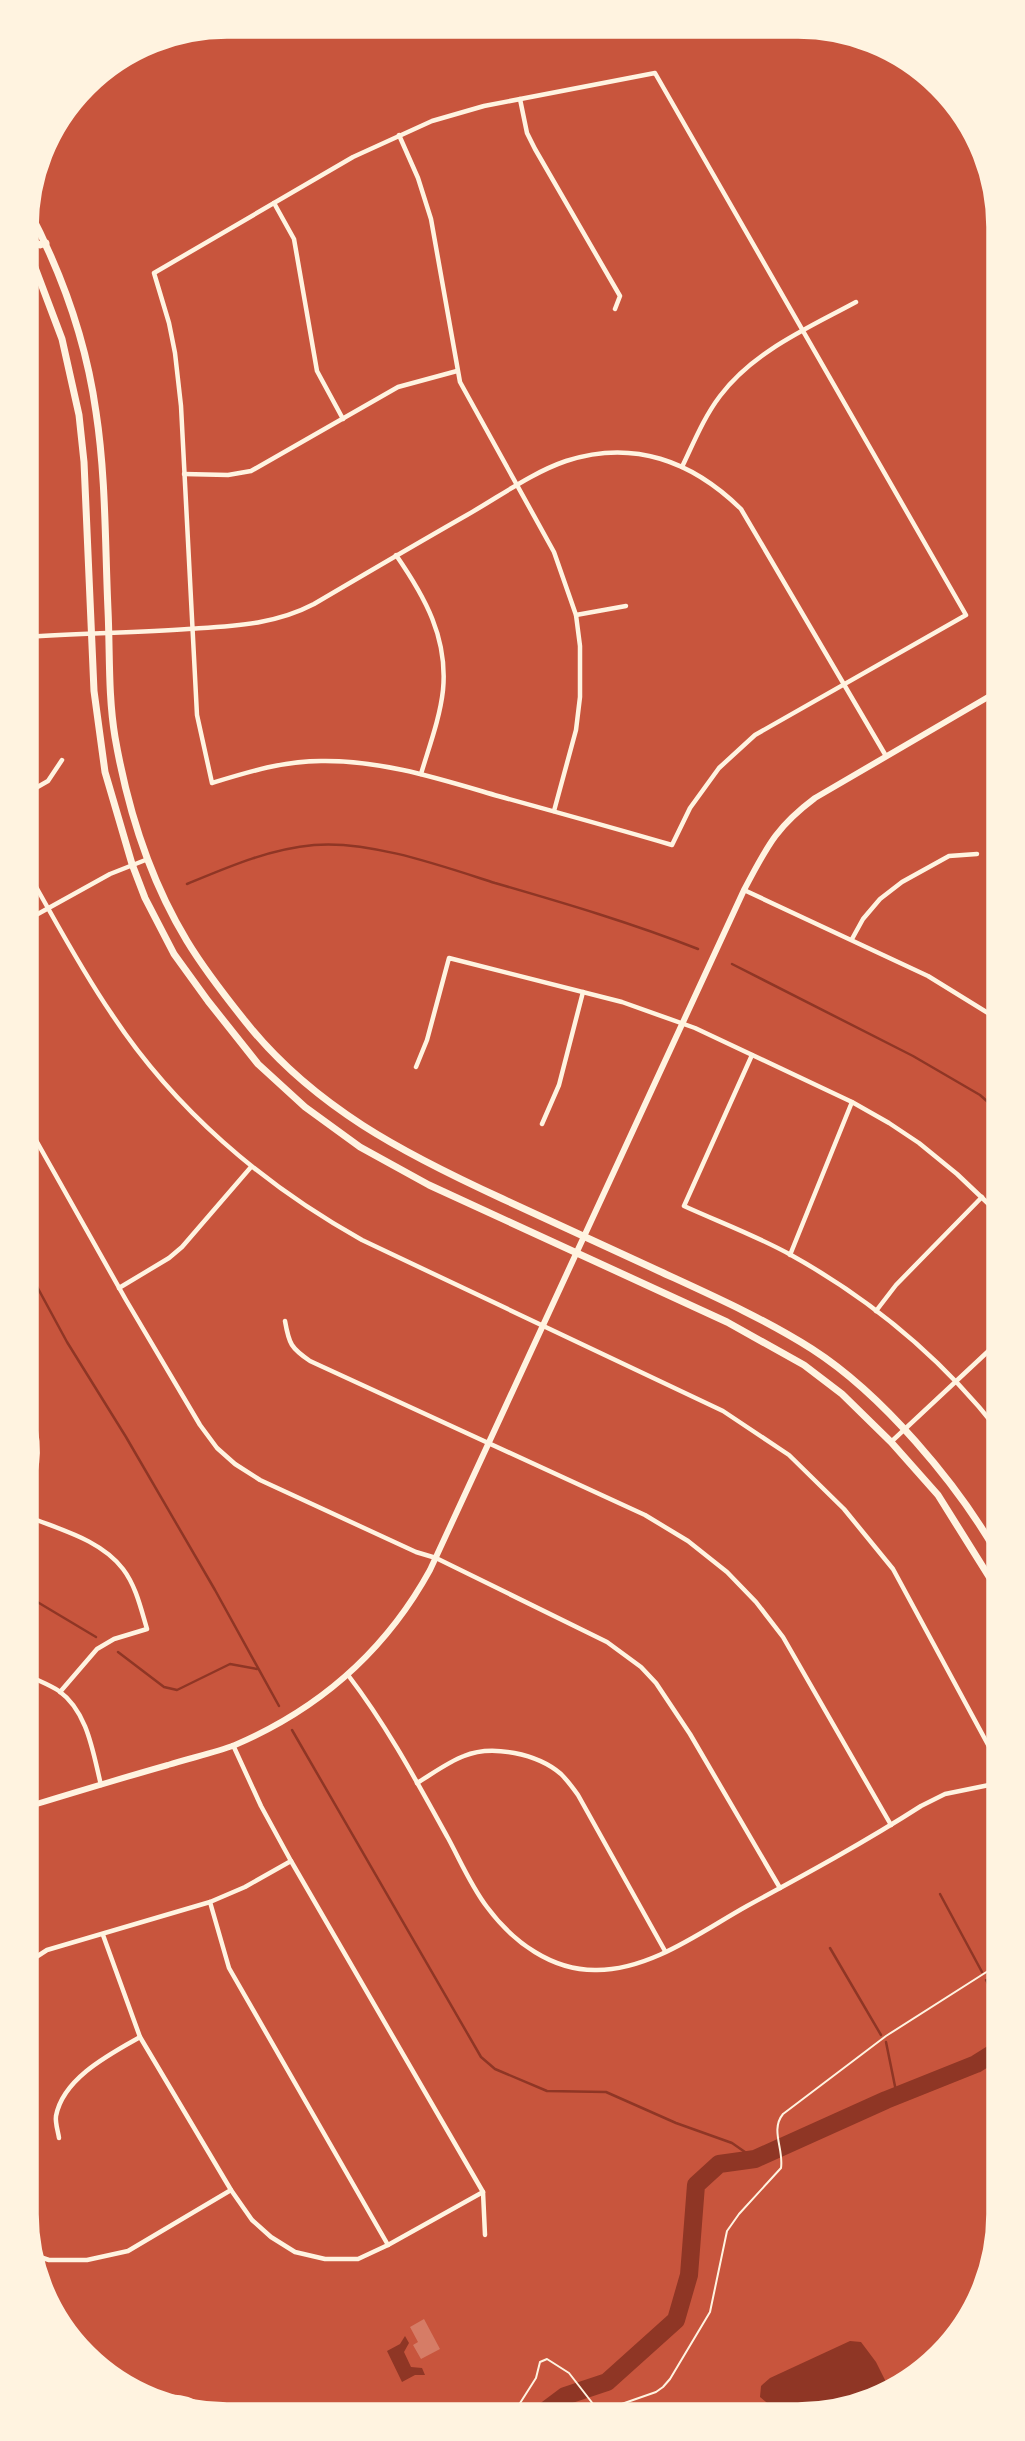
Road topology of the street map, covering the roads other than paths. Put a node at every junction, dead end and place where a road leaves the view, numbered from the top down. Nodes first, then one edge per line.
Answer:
1 (520, 99) junction
2 (399, 135) junction
3 (274, 203) junction
4 (37, 226) edge
5 (46, 243) junction
6 (37, 244) edge
7 (37, 271) edge
8 (856, 302) dead end
9 (615, 309) dead end
10 (802, 332) junction
11 (457, 371) junction
12 (343, 419) junction
13 (682, 467) junction
14 (184, 474) junction
15 (517, 485) junction
16 (396, 555) junction
17 (626, 606) dead end
18 (576, 615) junction
19 (191, 629) junction
20 (37, 634) edge
21 (109, 634) junction
22 (91, 635) junction
23 (842, 684) junction
24 (988, 697) edge
25 (886, 756) junction
26 (62, 760) dead end
27 (422, 774) junction
28 (37, 787) edge
29 (554, 811) junction
30 (977, 854) dead end
31 (148, 859) junction
32 (132, 864) junction
33 (37, 889) edge
34 (744, 890) junction
35 (48, 908) junction
36 (37, 914) edge
37 (852, 939) junction
38 (583, 992) junction
39 (988, 1013) edge
40 (683, 1023) junction
41 (752, 1055) junction
42 (416, 1067) dead end
43 (852, 1102) junction
44 (542, 1124) dead end
45 (37, 1142) edge
46 (251, 1167) junction
47 (982, 1197) junction
48 (988, 1203) edge
49 (584, 1236) junction
50 (577, 1252) junction
51 (790, 1255) junction
52 (119, 1288) junction
53 (876, 1311) junction
54 (285, 1321) dead end
55 (543, 1325) junction
56 (988, 1351) edge
57 (955, 1381) junction
58 (988, 1419) edge
59 (904, 1430) junction
60 (37, 1437) edge
61 (891, 1442) junction
62 (490, 1443) junction
63 (37, 1460) edge
64 (37, 1520) edge
65 (988, 1540) edge
66 (436, 1558) junction
67 (988, 1575) edge
68 (348, 1675) junction
69 (37, 1680) edge
70 (60, 1692) junction
71 (233, 1745) junction
72 (988, 1745) edge
73 (417, 1783) junction
74 (101, 1785) junction
75 (988, 1785) edge
76 (37, 1804) edge
77 (891, 1825) junction
78 (291, 1861) junction
79 (780, 1888) junction
80 (210, 1902) junction
81 (103, 1935) junction
82 (665, 1951) junction
83 (37, 1956) edge
84 (140, 2037) junction
85 (59, 2138) dead end
86 (231, 2190) junction
87 (483, 2192) junction
88 (485, 2235) dead end
89 (388, 2245) junction
90 (42, 2258) edge

1 - 2 street
1 - 9 street
1 - 10 street
2 - 3 street
2 - 11 street
3 - 12 street
3 - 14 street
4 - 5 main road
5 - 6 main road
5 - 21 main road
7 - 22 main road
8 - 10 street
10 - 13 street
10 - 23 street
11 - 12 street
11 - 15 street
12 - 14 street
13 - 15 street
13 - 23 street
14 - 19 street
15 - 16 street
15 - 18 street
16 - 19 street
16 - 27 street
17 - 18 street
18 - 29 street
19 - 21 street
19 - 27 street
20 - 22 street
21 - 22 street
21 - 31 main road
22 - 32 main road
23 - 25 street
23 - 29 street
24 - 25 street
25 - 34 street
26 - 28 street
27 - 29 street
30 - 37 street
31 - 32 street
31 - 49 main road
32 - 35 street
32 - 50 main road
33 - 35 street
34 - 37 street
34 - 40 street
35 - 36 street
35 - 46 street
37 - 39 street
38 - 40 street
38 - 42 street
38 - 44 street
40 - 41 street
40 - 49 street
41 - 43 street
41 - 51 street
43 - 47 street
43 - 51 street
45 - 52 street
46 - 52 street
46 - 55 street
47 - 48 street
47 - 53 street
49 - 50 street
49 - 59 main road
50 - 55 street
50 - 61 main road
51 - 53 street
52 - 66 street
53 - 57 street
54 - 62 street
55 - 62 street
55 - 72 street
56 - 57 street
57 - 58 street
57 - 59 street
59 - 61 street
59 - 65 main road
60 - 63 street
61 - 67 main road
62 - 66 street
62 - 77 street
64 - 70 street
66 - 68 street
66 - 79 street
68 - 71 street
68 - 73 street
69 - 70 street
70 - 74 street
71 - 74 street
71 - 78 street
73 - 82 street
73 - 82 street
74 - 76 street
75 - 77 street
77 - 79 street
78 - 80 street
78 - 87 street
79 - 82 street
80 - 81 street
80 - 89 street
81 - 83 street
81 - 84 street
84 - 85 street
84 - 86 street
86 - 89 street
86 - 90 street
87 - 88 street
87 - 89 street

